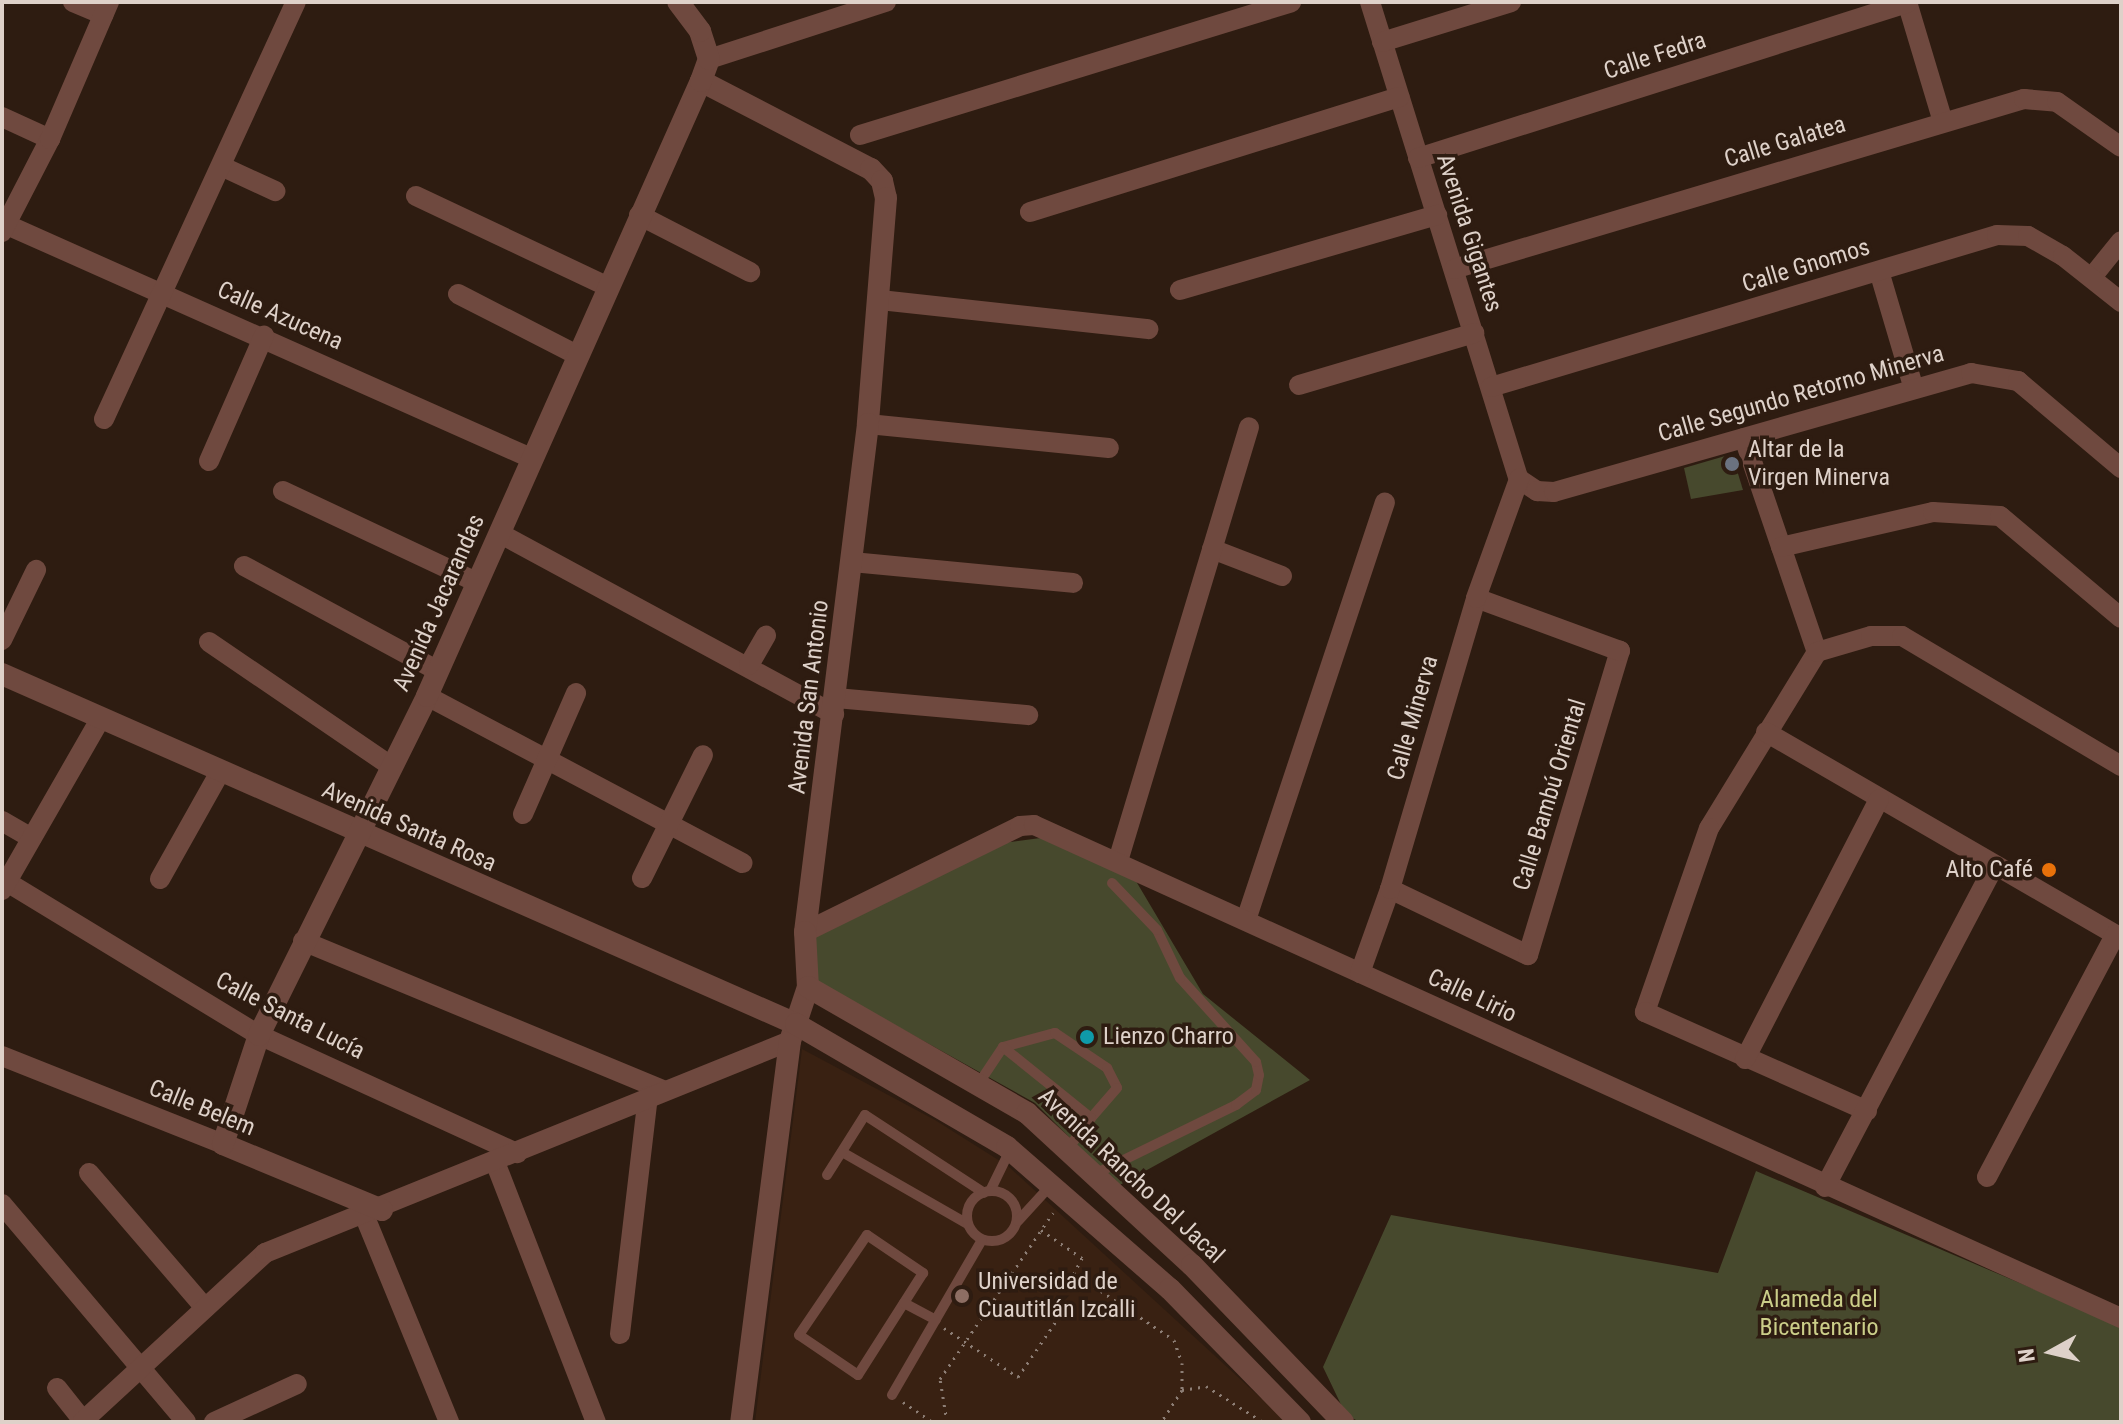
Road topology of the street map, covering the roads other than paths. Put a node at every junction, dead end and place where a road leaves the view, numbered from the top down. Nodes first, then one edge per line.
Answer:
1 (73, 2) edge
2 (296, 2) edge
3 (678, 2) edge
4 (886, 2) edge
5 (1291, 2) edge
6 (1370, 2) edge
7 (1511, 2) edge
8 (1907, 2) edge
9 (106, 8) edge
10 (1382, 42) junction
11 (709, 59) junction
12 (701, 81) junction
13 (1399, 97) junction
14 (2, 117) edge
15 (1943, 122) junction
16 (860, 135) dead end
17 (50, 139) junction
18 (2121, 147) edge
19 (1418, 158) junction
20 (221, 166) junction
21 (275, 191) dead end
22 (9, 194) edge
23 (416, 196) dead end
24 (1030, 212) dead end
25 (639, 215) junction
26 (1437, 215) junction
27 (4, 228) edge
28 (2121, 241) edge
29 (1454, 269) junction
30 (1879, 271) junction
31 (750, 272) dead end
32 (2092, 277) junction
33 (606, 286) junction
34 (1180, 290) dead end
35 (163, 293) junction
36 (458, 294) dead end
37 (880, 300) junction
38 (2121, 302) edge
39 (1148, 329) dead end
40 (1474, 333) junction
41 (264, 336) junction
42 (577, 355) junction
43 (1299, 385) dead end
44 (1913, 386) junction
45 (1491, 387) junction
46 (104, 419) dead end
47 (868, 424) junction
48 (1249, 427) dead end
49 (1744, 438) junction
50 (1109, 448) dead end
51 (533, 459) junction
52 (209, 461) dead end
53 (2121, 468) edge
54 (1519, 479) junction
55 (283, 491) dead end
56 (1385, 503) dead end
57 (499, 533) junction
58 (1781, 547) junction
59 (1212, 549) junction
60 (852, 562) junction
61 (244, 566) dead end
62 (36, 570) dead end
63 (1282, 576) dead end
64 (476, 582) junction
65 (1073, 583) dead end
66 (1476, 598) junction
67 (2121, 618) edge
68 (766, 635) dead end
69 (2, 640) edge
70 (209, 642) dead end
71 (1817, 652) junction
72 (749, 665) junction
73 (438, 671) junction
74 (2, 674) edge
75 (576, 693) dead end
76 (427, 696) junction
77 (835, 706) junction
78 (1028, 715) dead end
79 (101, 718) junction
80 (1766, 732) junction
81 (703, 755) dead end
82 (547, 760) junction
83 (391, 766) junction
84 (2121, 766) edge
85 (220, 772) junction
86 (1879, 799) junction
87 (523, 814) dead end
88 (2, 821) edge
89 (669, 824) junction
90 (355, 833) junction
91 (32, 838) junction
92 (1118, 861) junction
93 (742, 863) dead end
94 (1994, 866) junction
95 (642, 878) dead end
96 (160, 879) dead end
97 (1112, 883) dead end
98 (5, 886) edge
99 (1390, 889) junction
100 (1246, 920) junction
101 (805, 932) junction
102 (2118, 936) edge
103 (303, 941) junction
104 (1360, 973) junction
105 (808, 987) junction
106 (793, 1032) junction
107 (259, 1035) junction
108 (1003, 1047) junction
109 (2, 1056) edge
110 (1745, 1059) junction
111 (979, 1083) junction
112 (655, 1093) junction
113 (1867, 1111) junction
114 (1091, 1118) junction
115 (223, 1144) junction
116 (1010, 1150) junction
117 (1067, 1150) junction
118 (842, 1152) junction
119 (517, 1153) junction
120 (495, 1162) junction
121 (89, 1173) dead end
122 (827, 1175) dead end
123 (1094, 1175) junction
124 (1987, 1177) dead end
125 (1825, 1187) junction
126 (987, 1191) junction
127 (1057, 1191) junction
128 (2, 1204) edge
129 (373, 1213) junction
130 (1018, 1221) junction
131 (966, 1223) junction
132 (982, 1240) junction
133 (1192, 1265) junction
134 (1170, 1289) junction
135 (904, 1303) junction
136 (205, 1308) junction
137 (2121, 1318) edge
138 (936, 1320) junction
139 (620, 1334) dead end
140 (140, 1366) junction
141 (297, 1384) dead end
142 (57, 1388) dead end
143 (892, 1395) road end
144 (83, 1422) edge
145 (186, 1422) edge
146 (214, 1422) edge
147 (449, 1422) edge
148 (596, 1422) edge
149 (741, 1422) edge
150 (1300, 1422) edge
151 (1343, 1422) edge

1 - 9 street
2 - 20 street
3 - 11 street
4 - 11 street
5 - 16 street
6 - 10 street, Avenida Gigantes
7 - 10 street
8 - 15 street
8 - 19 street, Calle Fedra
9 - 17 street
10 - 13 street, Avenida Gigantes
11 - 12 street, Avenida Jacarandas
12 - 25 street, Avenida Jacarandas
12 - 37 street, Avenida San Antonio
13 - 19 street, Avenida Gigantes
13 - 24 street
14 - 17 street
15 - 18 street, Calle Galatea
15 - 29 street, Calle Galatea
17 - 22 street
19 - 26 street, Avenida Gigantes
20 - 21 street
20 - 35 street
22 - 27 street
23 - 33 street
25 - 31 street
25 - 33 street, Avenida Jacarandas
26 - 29 street, Avenida Gigantes
26 - 34 street
27 - 35 street, Calle Azucena
28 - 32 street
29 - 40 street, Avenida Gigantes
30 - 32 street, Calle Gnomos
30 - 44 street
30 - 45 street, Calle Gnomos
32 - 38 street, Calle Gnomos
33 - 42 street, Avenida Jacarandas
35 - 41 street, Calle Azucena
35 - 46 street
36 - 42 street
37 - 39 street
37 - 47 street, Avenida San Antonio
40 - 43 street
40 - 45 street, Avenida Gigantes
41 - 51 street, Calle Azucena
41 - 52 street
42 - 51 street, Avenida Jacarandas
44 - 49 street, Calle Segundo Retorno Minerva
44 - 53 street, Calle Segundo Retorno Minerva
45 - 54 street, Avenida Gigantes
47 - 50 street
47 - 60 street, Avenida San Antonio
48 - 59 street
49 - 54 street, Calle Segundo Retorno Minerva
49 - 58 street
51 - 57 street, Avenida Jacarandas
54 - 66 street, Calle Minerva
55 - 64 street
56 - 100 street
57 - 64 street, Avenida Jacarandas
57 - 72 street
58 - 67 street
58 - 71 street
59 - 63 street
59 - 92 street
60 - 65 street
60 - 77 street, Avenida San Antonio
61 - 73 street
62 - 69 street
64 - 73 street, Avenida Jacarandas
66 - 99 street, Calle Minerva
66 - 99 street, Calle Bambú Oriental
68 - 72 street
70 - 83 street
71 - 80 street
71 - 84 street
72 - 77 street
73 - 76 street, Avenida Jacarandas
74 - 79 street, Avenida Santa Rosa
75 - 82 street
76 - 82 street
76 - 83 street, Avenida Jacarandas
77 - 78 street
77 - 101 street, Avenida San Antonio
79 - 85 street, Avenida Santa Rosa
79 - 91 street
80 - 86 street
80 - 110 street
81 - 89 street
82 - 87 street
82 - 89 street
83 - 90 street, Avenida Jacarandas
85 - 90 street, Avenida Santa Rosa
85 - 96 street
86 - 94 street
86 - 110 street
88 - 91 street
89 - 93 street
89 - 95 street
90 - 103 street, Avenida Jacarandas
90 - 106 street, Avenida Santa Rosa
91 - 98 street
92 - 100 street, Calle Lirio
92 - 101 street, Calle Lirio
94 - 102 street
94 - 113 street
97 - 123 lane
98 - 107 street, Calle Santa Lucía
99 - 104 street, Calle Minerva
100 - 104 street, Calle Lirio
101 - 105 street, Avenida San Antonio
102 - 124 street
103 - 107 street, Avenida Jacarandas
103 - 112 street
104 - 125 street, Calle Lirio
105 - 106 street, Avenida San Antonio
105 - 111 street, Avenida Rancho Del Jacal
106 - 112 street
106 - 116 street
106 - 149 street, Avenida San Antonio
107 - 115 street, Avenida Jacarandas
107 - 119 street, Calle Santa Lucía
108 - 111 lane
108 - 114 lane
108 - 114 lane
109 - 115 street, Calle Belem
110 - 113 street
111 - 117 street, Avenida Rancho Del Jacal
112 - 119 street
112 - 139 street
113 - 125 street
114 - 117 lane
115 - 129 street, Calle Belem
116 - 126 lane
116 - 127 street
117 - 123 street, Avenida Rancho Del Jacal
118 - 122 lane
118 - 126 lane
118 - 131 lane
119 - 120 street
120 - 129 street
120 - 148 street
121 - 136 street
123 - 133 street, Avenida Rancho Del Jacal
125 - 137 street, Calle Lirio
126 - 130 lane
126 - 131 lane
127 - 130 lane
127 - 134 street
128 - 140 street
129 - 136 street
129 - 147 street
130 - 132 lane
131 - 132 lane
132 - 138 lane
133 - 134 street
133 - 151 street, Avenida Rancho Del Jacal
134 - 150 street
135 - 135 lane
135 - 138 lane
136 - 140 street
138 - 143 lane
140 - 144 street
140 - 145 street
141 - 146 street
142 - 144 street

